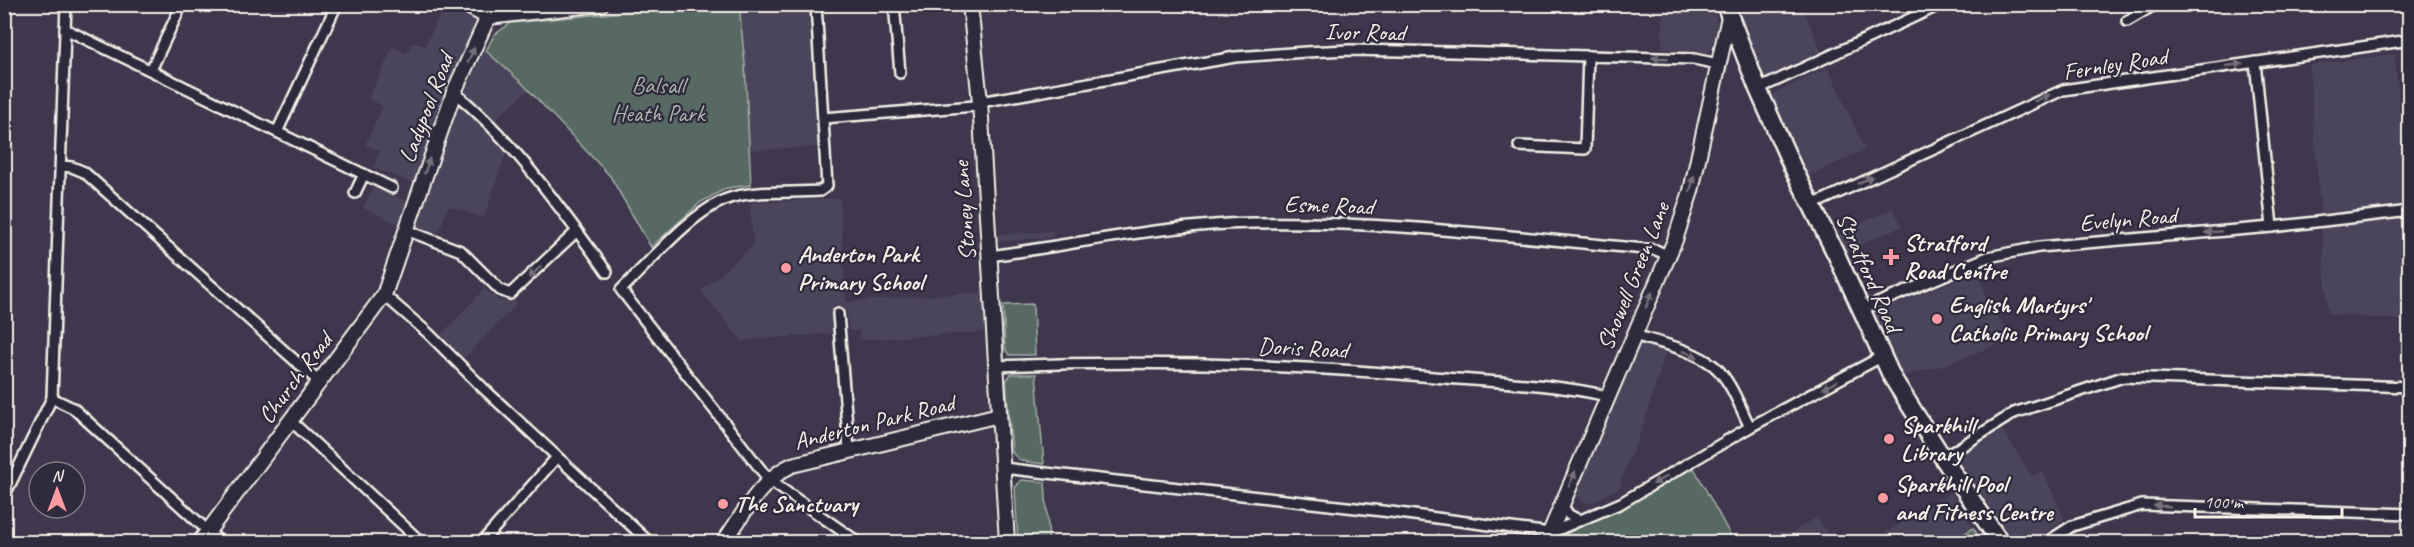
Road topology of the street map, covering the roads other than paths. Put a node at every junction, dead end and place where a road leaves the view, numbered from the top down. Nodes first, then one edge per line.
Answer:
1 (66, 4) edge
2 (182, 4) edge
3 (338, 4) edge
4 (464, 4) edge
5 (601, 4) edge
6 (816, 4) edge
7 (894, 4) edge
8 (970, 4) edge
9 (1942, 4) edge
10 (2156, 4) edge
11 (491, 11) edge
12 (1727, 11) edge
13 (2127, 21) dead end
14 (65, 29) junction
15 (2409, 40) edge
16 (1588, 56) junction
17 (2254, 62) junction
18 (1718, 64) junction
19 (151, 70) junction
20 (900, 73) dead end
21 (1758, 89) junction
22 (454, 92) junction
23 (980, 102) junction
24 (823, 118) junction
25 (277, 132) junction
26 (1519, 146) dead end
27 (61, 166) junction
28 (364, 174) junction
29 (392, 188) dead end
30 (355, 193) dead end
31 (1812, 205) junction
32 (2409, 211) edge
33 (2272, 226) junction
34 (406, 230) junction
35 (577, 231) junction
36 (1668, 255) junction
37 (990, 256) junction
38 (607, 272) dead end
39 (384, 296) junction
40 (1861, 310) junction
41 (838, 314) dead end
42 (1634, 335) junction
43 (1881, 357) junction
44 (995, 366) junction
45 (319, 382) junction
46 (2409, 387) edge
47 (1607, 396) junction
48 (52, 398) junction
49 (999, 415) junction
50 (291, 421) junction
51 (1750, 427) junction
52 (849, 450) junction
53 (556, 457) junction
54 (1943, 458) junction
55 (1003, 468) junction
56 (769, 480) junction
57 (4, 497) edge
58 (1562, 505) junction
59 (2409, 514) edge
60 (1580, 520) junction
61 (204, 537) edge
62 (1548, 538) edge
63 (220, 543) edge
64 (421, 543) edge
65 (482, 543) edge
66 (649, 543) edge
67 (724, 543) edge
68 (858, 543) edge
69 (1006, 543) edge
70 (2000, 543) edge
71 (2047, 543) edge

1 - 14 street
2 - 19 street
3 - 25 street
4 - 11 street
5 - 11 street
6 - 24 street
7 - 20 street
8 - 23 street, Stoney Lane
9 - 21 street
10 - 13 street
22 -> 11 street, Ladypool Road
12 - 18 street, Showell Green Lane
12 - 21 highway, Stratford Road
14 - 19 street
14 - 27 street
15 - 17 street, Fernley Road
18 -> 16 street, Ivor Road
16 - 23 street, Ivor Road
16 - 26 street
31 -> 17 street, Fernley Road
17 - 33 street
36 -> 18 street, Showell Green Lane
19 - 25 street
21 - 31 highway, Stratford Road
34 -> 22 street, Ladypool Road
22 - 35 street
23 - 24 street, Ivor Road
23 - 37 street, Stoney Lane
24 - 56 street
25 - 28 street
27 - 45 street
27 - 48 street
28 - 29 street
28 - 30 street
31 - 40 highway, Stratford Road
32 - 33 street, Evelyn Road
33 -> 40 street, Evelyn Road
35 -> 34 street
34 - 39 street, Church Road
35 - 38 street
36 - 37 street, Esme Road
42 -> 36 street, Showell Green Lane
37 - 44 street, Stoney Lane
39 - 45 street, Church Road
39 - 53 street
40 - 43 highway, Stratford Road
41 - 52 street
42 - 47 street, Showell Green Lane
42 -> 51 street
43 -> 51 street
43 - 54 highway, Stratford Road
44 - 47 street, Doris Road
44 - 49 street, Stoney Lane
45 - 50 street, Church Road
46 - 54 street
58 -> 47 street, Showell Green Lane
48 - 57 street
48 - 61 street
49 - 52 street, Anderton Park Road
49 - 55 street, Stoney Lane
50 - 61 street, Church Road
50 - 64 street
51 -> 60 street
52 - 56 street, Anderton Park Road
53 - 65 street
53 - 66 street
54 - 70 highway, Stratford Road
55 - 62 street
55 - 69 street, Stoney Lane
56 - 67 street, Anderton Park Road
56 - 68 street
58 - 60 street
58 - 62 street, Showell Green Lane
59 -> 71 street
60 - 62 street
61 - 63 street

